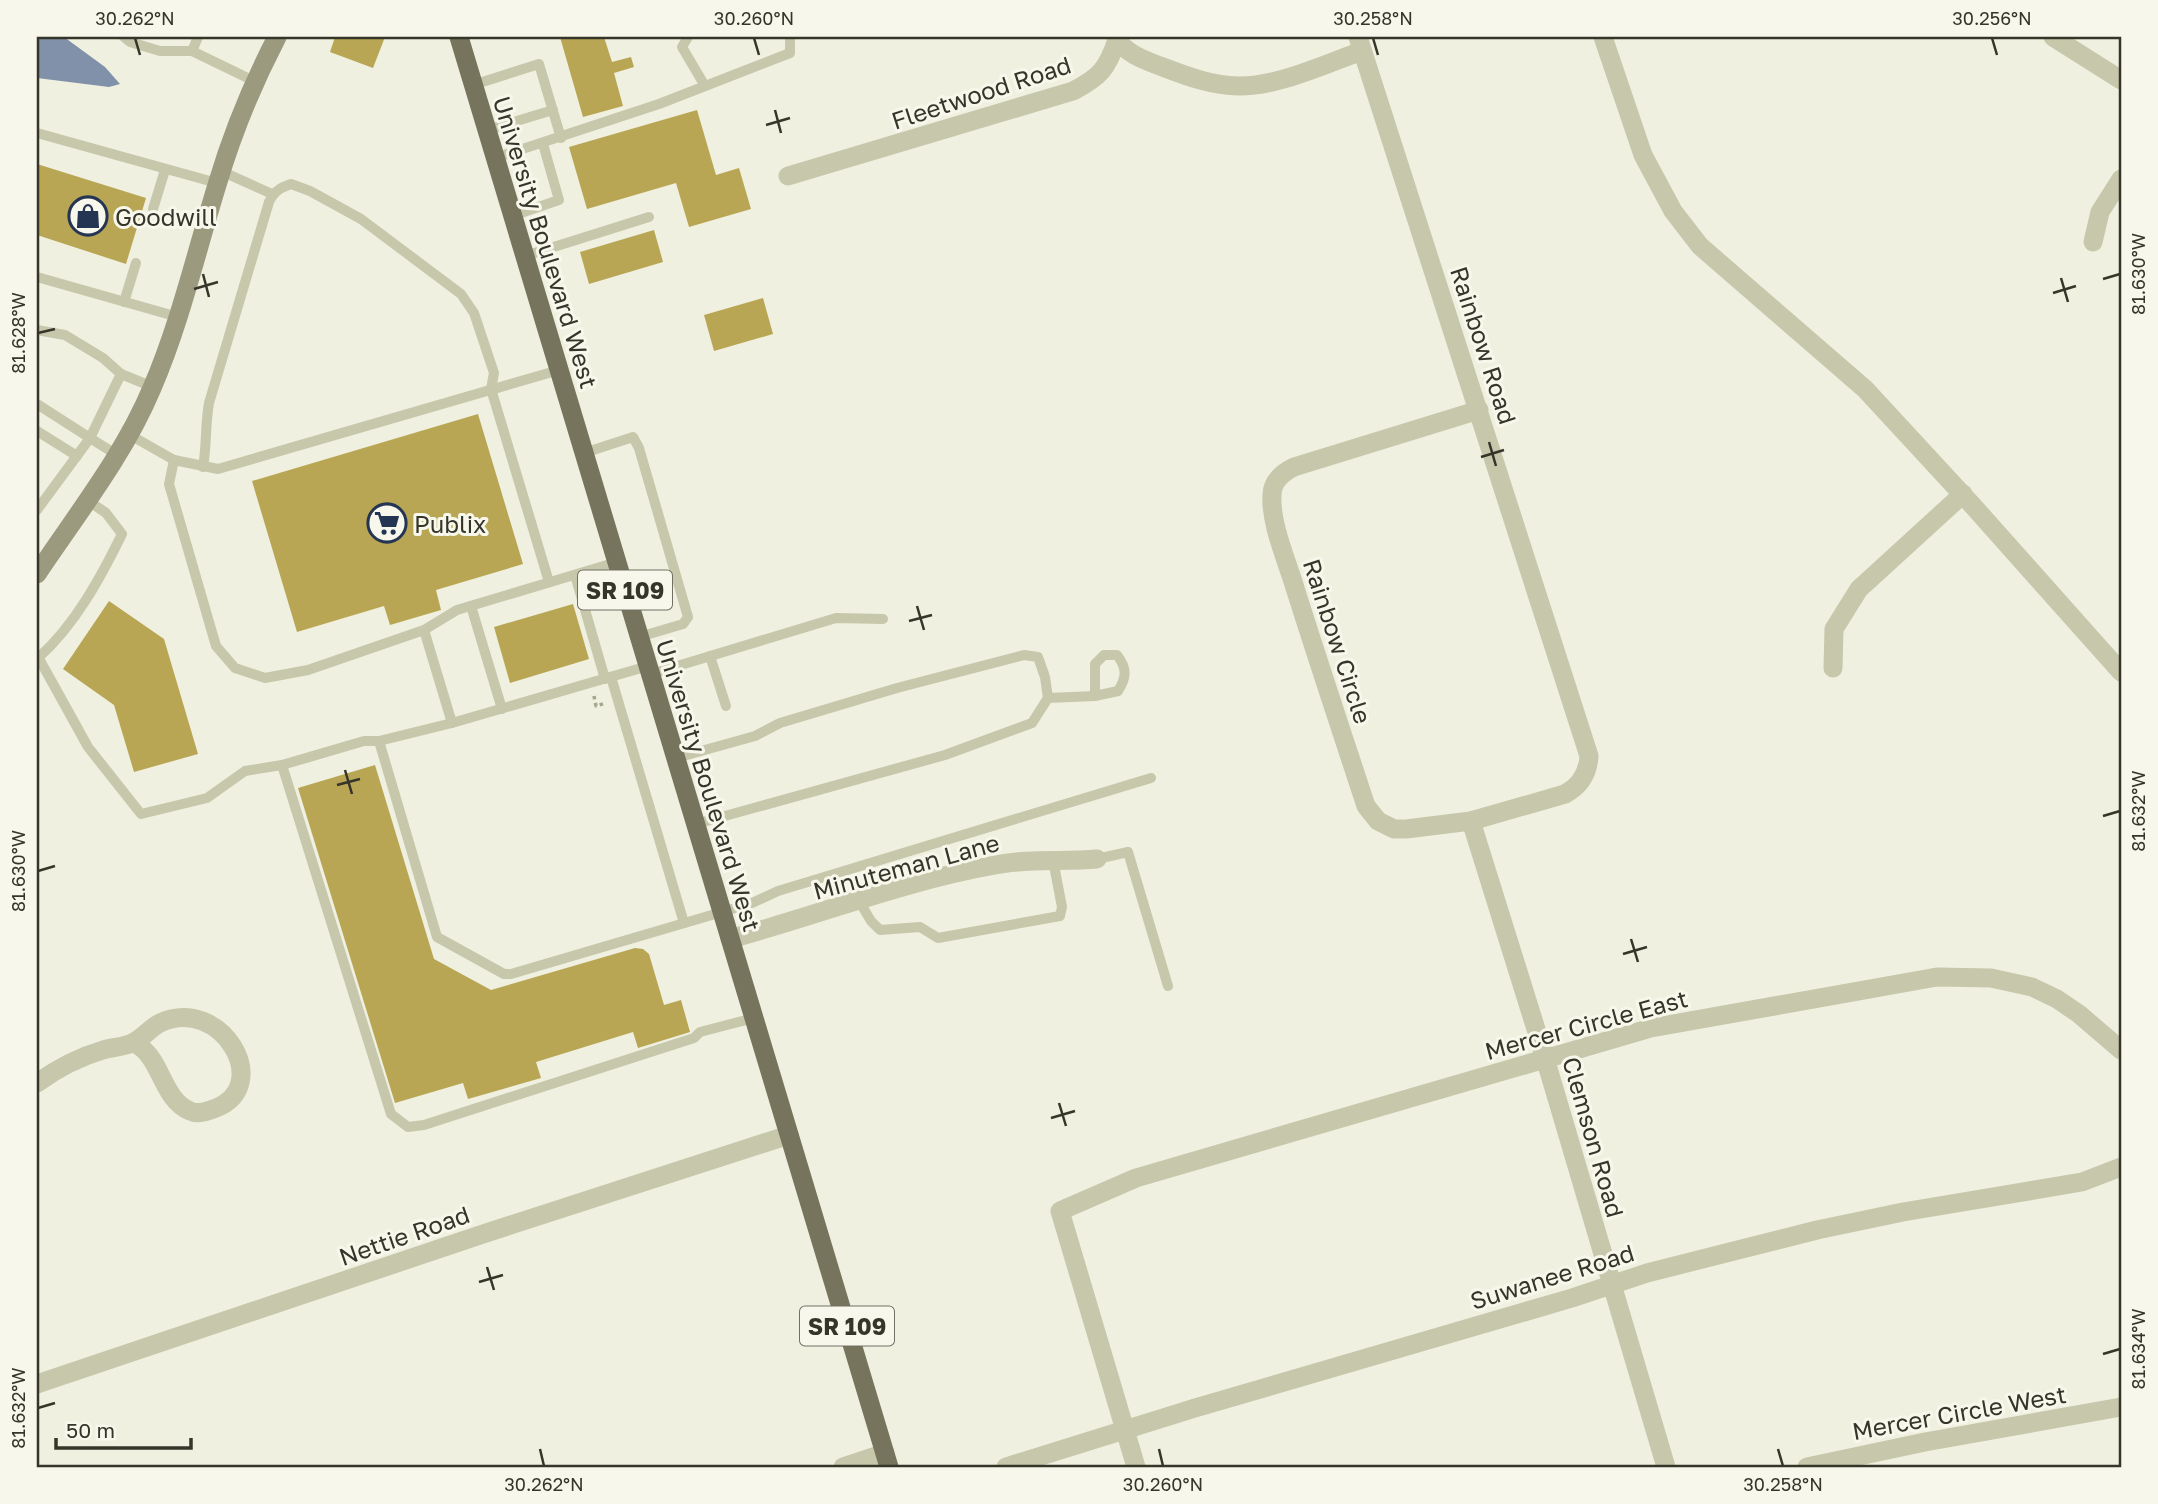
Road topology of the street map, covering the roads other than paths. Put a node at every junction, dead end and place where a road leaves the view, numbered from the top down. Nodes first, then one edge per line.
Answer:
1 (124, 37) edge
2 (198, 37) edge
3 (277, 37) edge
4 (459, 37) edge
5 (688, 37) edge
6 (790, 37) edge
7 (1603, 37) edge
8 (2053, 37) edge
9 (1116, 39) edge
10 (1360, 44) edge
11 (192, 51) junction
12 (2121, 80) edge
13 (254, 81) junction
14 (473, 85) junction
15 (705, 86) junction
16 (553, 110) junction
17 (487, 130) junction
18 (37, 133) edge
19 (561, 138) junction
20 (543, 144) junction
21 (495, 159) junction
22 (165, 170) junction
23 (789, 176) dead end
24 (219, 177) junction
25 (2121, 179) edge
26 (272, 194) junction
27 (153, 209) dead end
28 (512, 216) junction
29 (649, 217) dead end
30 (2093, 242) dead end
31 (525, 257) junction
32 (136, 264) dead end
33 (37, 278) edge
34 (124, 302) junction
35 (178, 317) junction
36 (37, 330) edge
37 (559, 370) junction
38 (121, 374) junction
39 (153, 387) junction
40 (491, 389) junction
41 (37, 404) edge
42 (1479, 410) junction
43 (37, 430) edge
44 (130, 435) junction
45 (90, 438) junction
46 (584, 453) junction
47 (77, 456) junction
48 (117, 456) junction
49 (174, 460) junction
50 (203, 467) junction
51 (1963, 494) junction
52 (87, 500) junction
53 (37, 510) edge
54 (617, 562) junction
55 (37, 574) edge
56 (575, 575) junction
57 (549, 582) junction
58 (471, 606) junction
59 (883, 619) dead end
60 (424, 630) junction
61 (639, 637) junction
62 (38, 656) edge
63 (710, 656) junction
64 (1833, 668) dead end
65 (649, 670) junction
66 (2121, 672) edge
67 (608, 678) junction
68 (1094, 696) junction
69 (1048, 698) junction
70 (726, 706) dead end
71 (502, 709) junction
72 (452, 723) junction
73 (379, 741) junction
74 (676, 758) junction
75 (282, 765) junction
76 (1151, 778) dead end
77 (1577, 787) joint
78 (1471, 821) junction
79 (696, 824) junction
80 (1053, 859) junction
81 (1097, 859) joint
82 (859, 901) junction
83 (722, 912) junction
84 (684, 923) junction
85 (730, 939) junction
86 (1168, 986) dead end
87 (754, 1018) junction
88 (134, 1043) junction
89 (2121, 1050) edge
90 (1545, 1058) junction
91 (37, 1083) edge
92 (789, 1135) junction
93 (2121, 1167) edge
94 (1612, 1285) junction
95 (37, 1384) edge
96 (2121, 1407) edge
97 (1125, 1430) junction
98 (887, 1460) edge
99 (843, 1467) edge
100 (1006, 1467) edge
101 (1136, 1467) edge
102 (1666, 1467) edge
103 (1807, 1467) edge

1 - 11 lane
2 - 11 lane
3 - 13 main road
4 - 14 main road, University Boulevard West / SR 109
5 - 15 lane
6 - 15 lane
7 - 51 street
8 - 12 street
9 - 10 street, Fleetwood Road
9 - 23 street, Fleetwood Road
10 - 42 street, Rainbow Road
11 - 13 lane
13 - 24 main road
14 - 16 lane
14 - 17 main road, University Boulevard West / SR 109
15 - 19 lane
16 - 17 lane
16 - 19 lane
17 - 21 main road, University Boulevard West / SR 109
18 - 22 lane
19 - 20 lane
20 - 21 lane
20 - 28 lane
21 - 28 main road, University Boulevard West / SR 109
22 - 24 lane
22 - 27 lane
24 - 26 lane
24 - 35 main road
25 - 30 street
26 - 40 lane
26 - 50 lane
28 - 31 main road, University Boulevard West / SR 109
29 - 31 lane
31 - 37 main road, University Boulevard West / SR 109
32 - 34 lane
33 - 34 lane
34 - 35 lane
35 - 39 main road
36 - 38 lane
37 - 40 lane
37 - 46 main road, University Boulevard West / SR 109
38 - 39 lane
38 - 45 lane
39 - 44 main road
40 - 50 lane
40 - 57 lane
41 - 45 lane
42 - 77 street, Rainbow Road
42 - 78 street, Rainbow Circle
43 - 47 lane
44 - 48 main road
44 - 49 lane
45 - 47 lane
45 - 48 lane
46 - 54 main road, University Boulevard West / SR 109
46 - 61 lane
47 - 53 lane
48 - 52 main road
49 - 50 lane
49 - 60 lane
51 - 64 street
51 - 66 street
52 - 55 main road
52 - 62 lane
54 - 56 lane
54 - 61 main road, University Boulevard West / SR 109
56 - 57 lane
56 - 67 lane
57 - 58 lane
58 - 60 lane
58 - 71 lane
59 - 63 lane
60 - 72 lane
61 - 65 main road, University Boulevard West / SR 109
62 - 75 lane
63 - 65 lane
63 - 70 lane
65 - 67 lane
65 - 74 main road, University Boulevard West / SR 109
67 - 71 lane
67 - 84 lane
68 - 68 lane
68 - 69 lane
69 - 74 lane
69 - 79 lane
71 - 72 lane
72 - 73 lane
73 - 75 lane
73 - 84 lane
74 - 79 main road, University Boulevard West / SR 109
75 - 87 lane
76 - 83 lane
77 - 78 street, Rainbow Circle
78 - 90 street, Clemson Road
79 - 83 main road, University Boulevard West / SR 109
80 - 81 street, Minuteman Lane
80 - 82 street, Minuteman Lane
80 - 82 lane
81 - 86 lane
82 - 85 street, Minuteman Lane
83 - 84 lane
83 - 85 main road, University Boulevard West / SR 109
85 - 87 main road, University Boulevard West / SR 109
87 - 92 main road, University Boulevard West / SR 109
88 - 88 street
88 - 91 street
89 - 90 street, Mercer Circle East
90 - 94 street, Clemson Road
90 - 97 street, Mercer Circle East
92 - 95 street, Nettie Road
92 - 98 main road, University Boulevard West / SR 109
93 - 94 street, Suwanee Road
94 - 97 street, Suwanee Road
94 - 102 street, Clemson Road
96 - 103 street, Mercer Circle West
97 - 100 street, Suwanee Road
97 - 101 street
98 - 99 street

